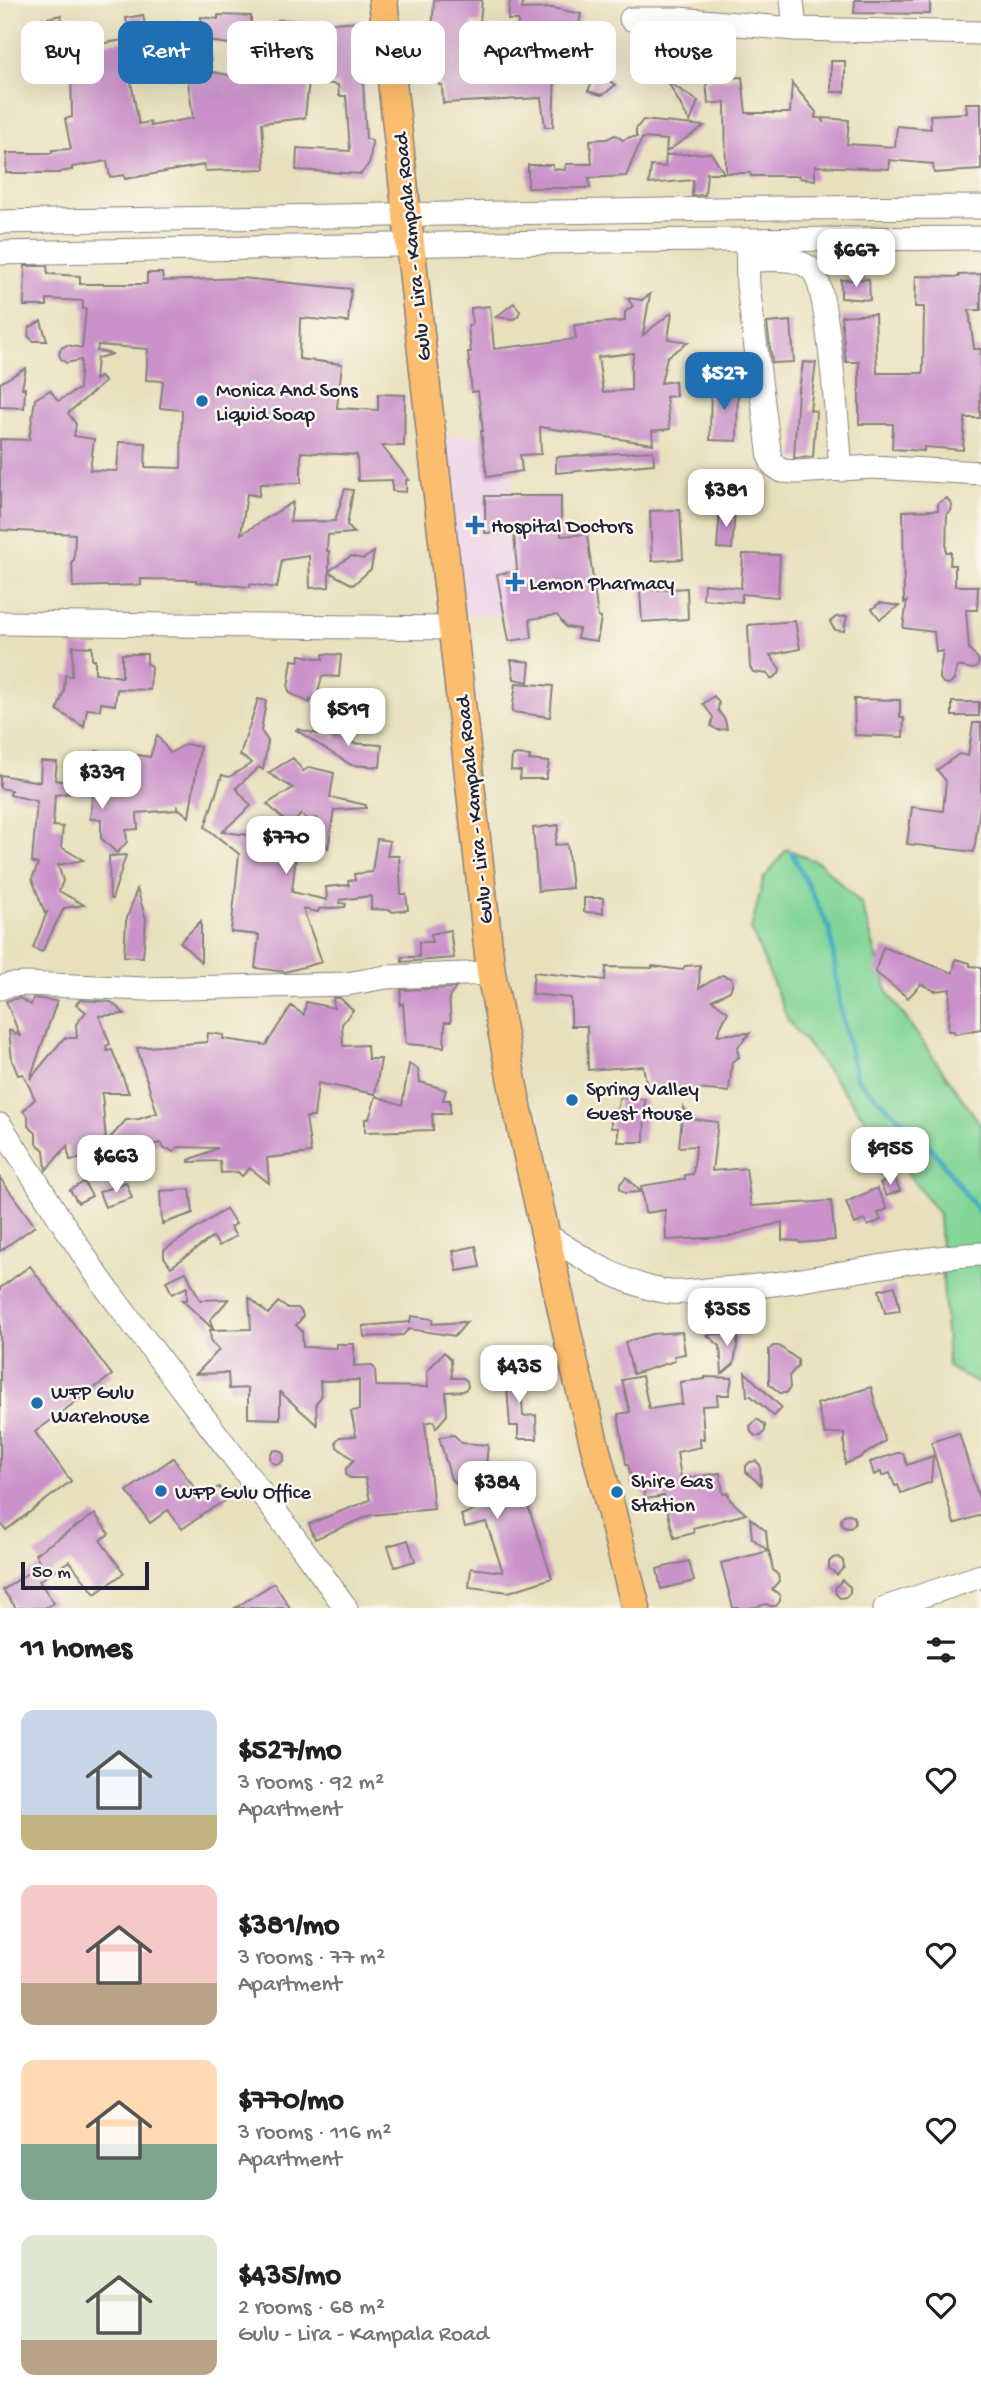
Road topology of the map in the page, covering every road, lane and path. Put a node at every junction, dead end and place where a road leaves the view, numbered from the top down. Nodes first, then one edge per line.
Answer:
1 (383, 0) edge
2 (792, 0) edge
3 (631, 19) dead end
4 (795, 29) junction
5 (981, 33) edge
6 (981, 207) edge
7 (408, 215) junction
8 (0, 222) edge
9 (981, 238) edge
10 (412, 245) junction
11 (748, 250) junction
12 (0, 253) edge
13 (841, 470) junction
14 (981, 473) edge
15 (0, 623) edge
16 (452, 628) junction
17 (491, 973) junction
18 (0, 988) edge
19 (0, 1125) edge
20 (545, 1234) junction
21 (981, 1254) edge
22 (981, 1576) edge
23 (346, 1608) edge
24 (636, 1608) edge
25 (885, 1608) edge

1 - 7 main road, Gulu - Lira - Kampala Road
2 - 4 street
3 - 4 street
4 - 5 street
6 - 7 street
7 - 8 street
7 - 10 main road, Gulu - Lira - Kampala Road
9 - 11 street
10 - 11 street
10 - 12 street
10 - 16 main road, Gulu - Lira - Kampala Road
11 - 13 street
11 - 13 street
13 - 14 street
15 - 16 street
16 - 17 main road, Gulu - Lira - Kampala Road
17 - 18 street
17 - 20 main road, Gulu - Lira - Kampala Road
19 - 23 street
20 - 21 street
20 - 24 main road, Gulu - Lira - Kampala Road
22 - 25 street

